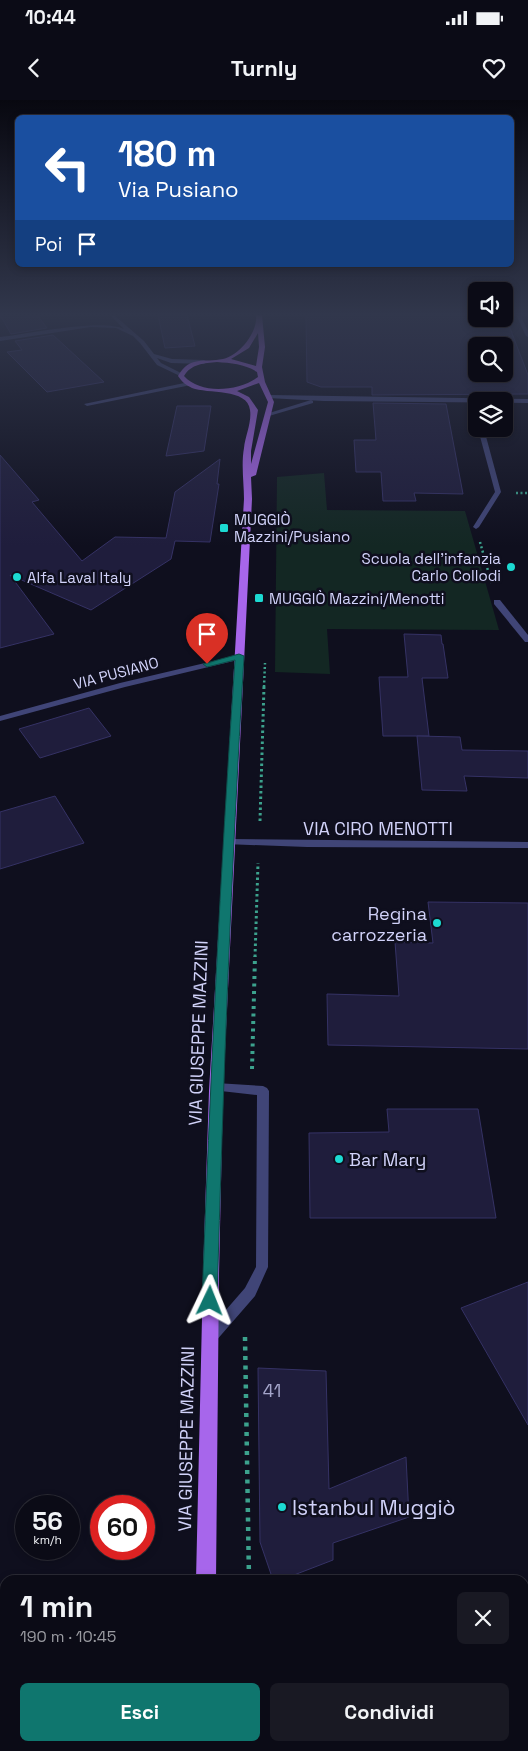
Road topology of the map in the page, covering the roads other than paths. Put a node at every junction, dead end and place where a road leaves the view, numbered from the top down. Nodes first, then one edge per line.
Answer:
1 (148, 392) edge
2 (231, 392) edge
3 (268, 392) edge
4 (270, 396) junction
5 (324, 399) junction
6 (468, 401) edge
7 (513, 401) edge
8 (528, 401) edge
9 (87, 404) dead end
10 (269, 414) junction
11 (483, 437) edge
12 (248, 488) junction
13 (476, 527) road end
14 (497, 602) road end
15 (528, 640) edge
16 (239, 656) junction
17 (0, 719) edge
18 (228, 842) junction
19 (528, 845) edge
20 (216, 1087) junction
21 (208, 1340) junction
22 (206, 1575) edge

1 - 9 street
2 - 12 main road, VIA GIUSEPPE MAZZINI
3 - 4 main road, VIA GIUSEPPE MAZZINI
4 - 5 street
4 - 10 main road, VIA GIUSEPPE MAZZINI
5 - 6 street
5 - 10 street
7 - 8 street
10 - 12 main road, VIA GIUSEPPE MAZZINI
11 - 13 street
12 - 16 main road, VIA GIUSEPPE MAZZINI
14 - 15 street
16 - 17 street, VIA PUSIANO
16 - 18 main road, VIA GIUSEPPE MAZZINI
18 - 19 street, VIA CIRO MENOTTI
18 - 20 main road, VIA GIUSEPPE MAZZINI
20 - 21 main road, VIA GIUSEPPE MAZZINI
20 - 21 street
21 - 22 main road, VIA GIUSEPPE MAZZINI

